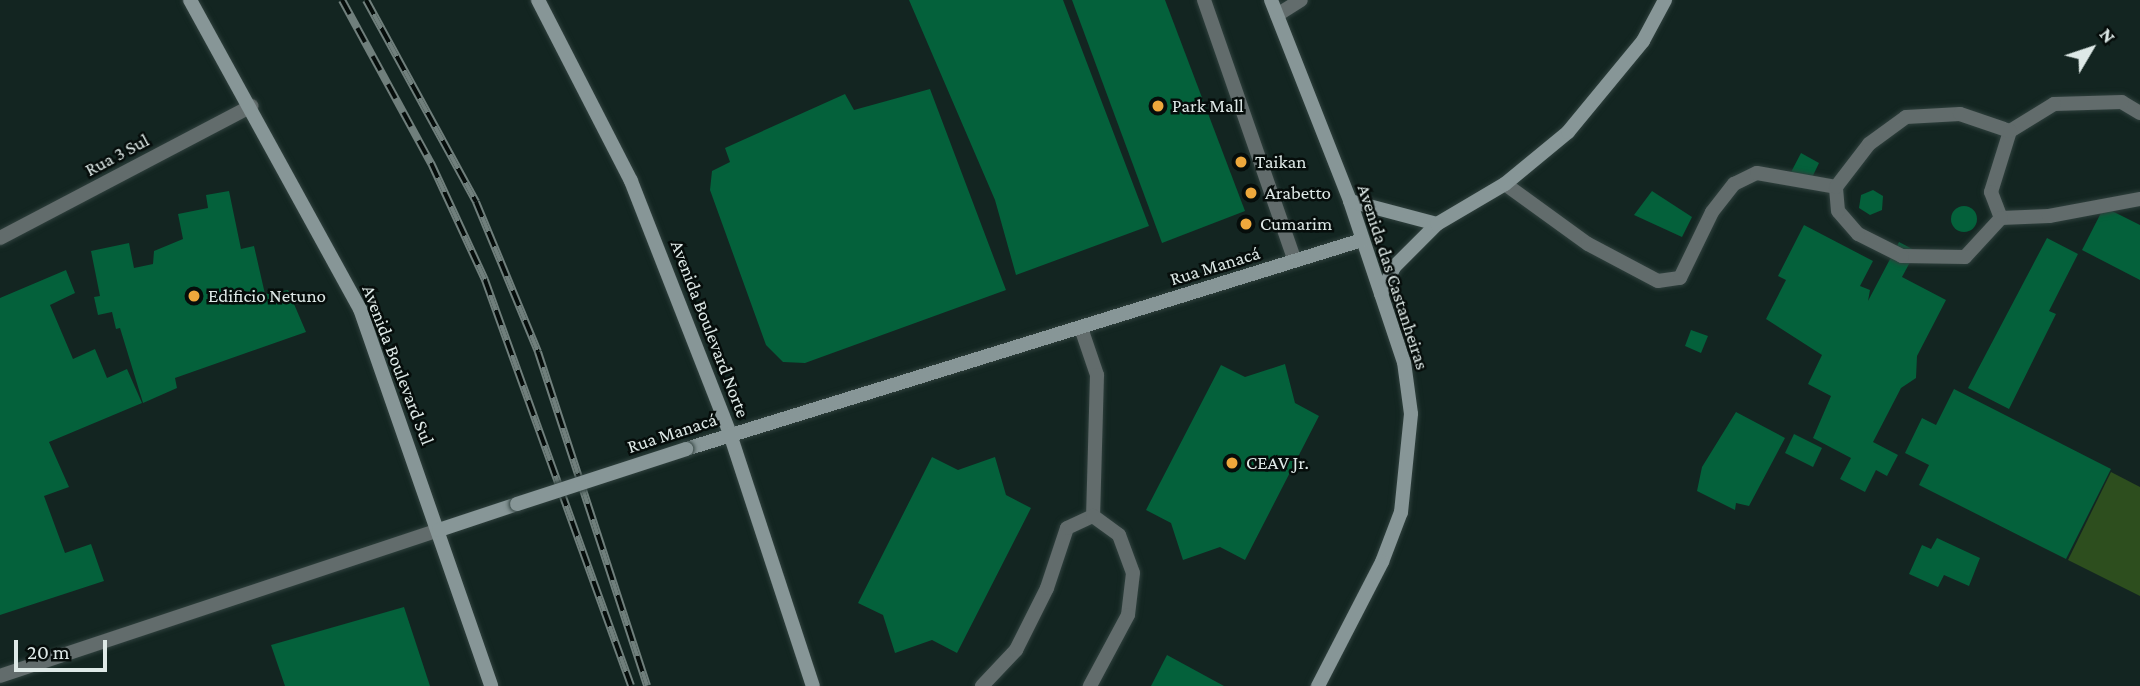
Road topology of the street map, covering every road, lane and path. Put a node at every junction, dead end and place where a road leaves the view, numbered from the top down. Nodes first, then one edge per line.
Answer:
1 (190, 0) edge
2 (538, 0) edge
3 (1204, 0) edge
4 (1270, 0) edge
5 (1301, 0) edge
6 (1664, 0) edge
7 (1277, 15) junction
8 (251, 106) junction
9 (2140, 113) edge
10 (2010, 131) junction
11 (1505, 184) junction
12 (1836, 187) junction
13 (2140, 199) edge
14 (1350, 201) junction
15 (2001, 218) junction
16 (1437, 224) junction
17 (0, 238) edge
18 (1362, 240) junction
19 (1295, 261) junction
20 (1381, 294) junction
21 (1080, 328) junction
22 (730, 434) junction
23 (1093, 516) junction
24 (439, 530) junction
25 (0, 676) edge
26 (491, 686) edge
27 (813, 686) edge
28 (982, 686) edge
29 (1090, 686) edge
30 (1318, 686) edge

1 - 8 street, Avenida Boulevard Sul
2 - 22 street, Avenida Boulevard Norte
3 - 19 street
4 - 7 street, Avenida das Castanheiras
5 - 7 street
6 - 11 street
7 - 14 street, Avenida das Castanheiras
8 - 17 street, Rua 3 Sul
8 - 24 street, Avenida Boulevard Sul
9 - 10 street
10 - 12 street
10 - 15 street
11 - 12 street
11 - 16 street
12 - 15 street
13 - 15 street
14 - 16 street
14 - 18 street, Avenida das Castanheiras
16 - 20 street
18 - 19 street, Rua Manacá
18 - 20 street, Avenida das Castanheiras
19 - 21 street, Rua Manacá
20 - 30 street, Avenida das Castanheiras
21 - 22 street, Rua Manacá
21 - 23 street
22 - 24 street, Rua Manacá, bridge
22 - 27 street, Avenida Boulevard Norte
23 - 28 street
23 - 29 street
24 - 25 street, Rua Manacá
24 - 26 street, Avenida Boulevard Sul

